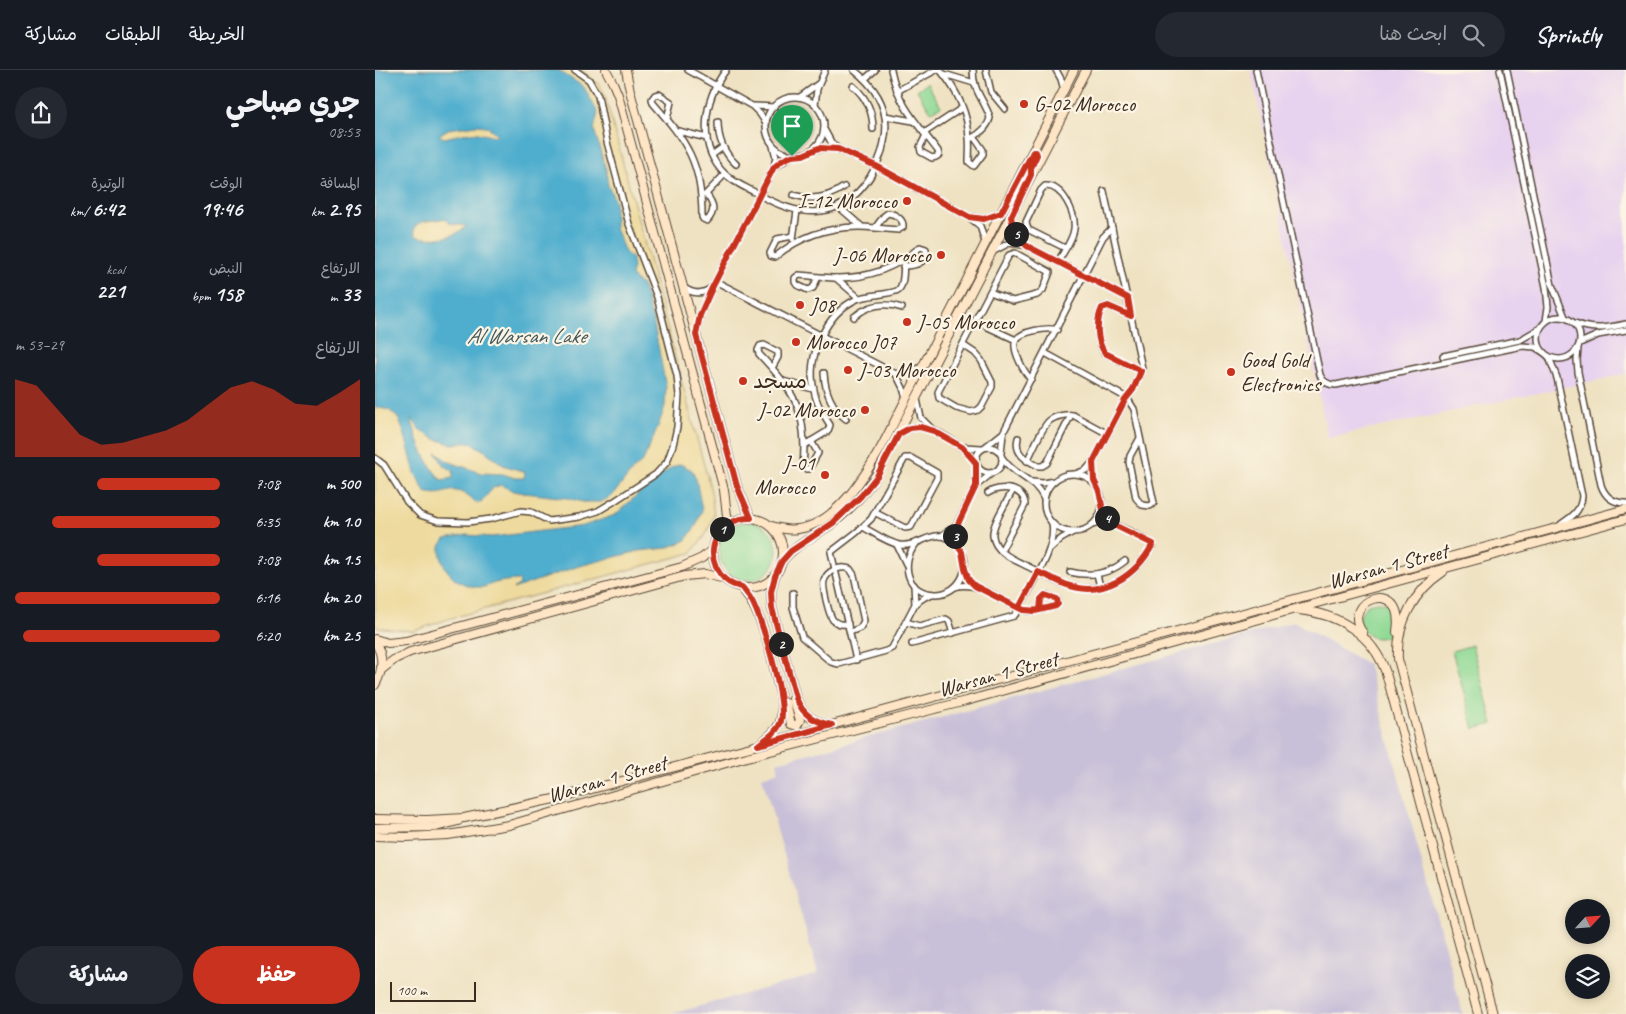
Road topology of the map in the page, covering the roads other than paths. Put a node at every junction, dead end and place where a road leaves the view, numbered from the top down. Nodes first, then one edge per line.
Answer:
1 (575, 70) edge
2 (606, 70) edge
3 (626, 70) edge
4 (688, 70) edge
5 (726, 70) edge
6 (825, 70) edge
7 (854, 70) edge
8 (875, 70) edge
9 (891, 70) edge
10 (936, 70) edge
11 (973, 70) edge
12 (986, 70) edge
13 (1056, 70) edge
14 (1074, 70) edge
15 (1086, 70) edge
16 (1256, 70) edge
17 (1500, 70) edge
18 (1507, 70) edge
19 (942, 72) edge
20 (865, 80) junction
21 (974, 83) junction
22 (818, 84) junction
23 (717, 85) junction
24 (853, 86) dead end
25 (897, 91) junction
26 (1064, 91) junction
27 (991, 92) junction
28 (879, 97) junction
29 (979, 97) junction
30 (801, 98) junction
31 (868, 104) junction
32 (815, 105) junction
33 (752, 106) junction
34 (774, 107) junction
35 (962, 108) junction
36 (1005, 109) dead end
37 (885, 116) junction
38 (667, 119) junction
39 (913, 121) junction
40 (718, 122) dead end
41 (766, 123) junction
42 (825, 129) junction
43 (873, 129) dead end
44 (677, 131) junction
45 (925, 134) junction
46 (707, 138) junction
47 (972, 138) junction
48 (773, 146) junction
49 (723, 148) junction
50 (838, 149) junction
51 (813, 150) junction
52 (1033, 152) junction
53 (712, 155) junction
54 (792, 156) junction
55 (736, 164) dead end
56 (876, 166) junction
57 (774, 167) junction
58 (725, 174) junction
59 (1031, 175) junction
60 (844, 188) dead end
61 (1104, 191) dead end
62 (794, 195) dead end
63 (760, 196) junction
64 (819, 198) junction
65 (839, 207) junction
66 (797, 211) junction
67 (821, 211) junction
68 (1001, 213) junction
69 (969, 217) junction
70 (1011, 217) junction
71 (861, 226) junction
72 (875, 228) junction
73 (1112, 228) junction
74 (793, 236) junction
75 (985, 243) junction
76 (792, 244) junction
77 (1027, 246) junction
78 (1065, 248) junction
79 (994, 251) junction
80 (1058, 262) junction
81 (1084, 275) junction
82 (818, 276) dead end
83 (836, 278) junction
84 (715, 281) junction
85 (683, 287) junction
86 (712, 288) junction
87 (1553, 290) junction
88 (1546, 291) junction
89 (991, 292) junction
90 (875, 294) junction
91 (859, 298) junction
92 (1128, 298) junction
93 (877, 306) junction
94 (902, 308) dead end
95 (1131, 316) junction
96 (854, 317) dead end
97 (1565, 317) junction
98 (975, 321) junction
99 (1546, 321) junction
100 (1575, 324) junction
101 (1626, 324) edge
102 (1540, 328) junction
103 (1057, 330) junction
104 (1626, 330) edge
105 (696, 335) junction
106 (823, 336) junction
107 (1016, 340) junction
108 (963, 345) junction
109 (1579, 346) junction
110 (1543, 352) junction
111 (1045, 353) junction
112 (1443, 356) dead end
113 (1549, 357) junction
114 (921, 367) junction
115 (772, 368) junction
116 (1141, 371) junction
117 (824, 373) dead end
118 (896, 374) junction
119 (1031, 378) junction
120 (783, 381) junction
121 (813, 389) junction
122 (906, 398) junction
123 (1127, 398) junction
124 (829, 399) junction
125 (917, 399) junction
126 (819, 404) junction
127 (1071, 415) junction
128 (846, 419) dead end
129 (934, 431) junction
130 (1003, 433) junction
131 (899, 434) junction
132 (1108, 434) junction
133 (1018, 438) dead end
134 (1140, 438) junction
135 (811, 441) junction
136 (805, 445) junction
137 (962, 447) junction
138 (984, 448) junction
139 (1001, 456) junction
140 (375, 458) edge
141 (1027, 461) junction
142 (1093, 462) junction
143 (976, 464) junction
144 (994, 472) junction
145 (1015, 473) junction
146 (1075, 474) junction
147 (1054, 481) junction
148 (1032, 482) junction
149 (1096, 485) junction
150 (976, 486) junction
151 (1013, 490) junction
152 (988, 493) dead end
153 (1044, 500) junction
154 (1626, 503) edge
155 (1102, 505) junction
156 (1626, 509) edge
157 (876, 513) junction
158 (751, 518) junction
159 (1626, 519) edge
160 (1052, 523) junction
161 (728, 524) junction
162 (1092, 524) junction
163 (1112, 524) junction
164 (771, 526) junction
165 (956, 526) junction
166 (863, 527) junction
167 (1552, 530) junction
168 (1074, 532) junction
169 (941, 536) junction
170 (896, 544) junction
171 (916, 544) junction
172 (956, 544) junction
173 (1051, 548) junction
174 (713, 549) junction
175 (1001, 551) junction
176 (782, 561) junction
177 (1125, 561) dead end
178 (907, 565) junction
179 (1453, 567) junction
180 (965, 569) junction
181 (835, 570) junction
182 (1038, 572) junction
183 (1070, 572) dead end
184 (1097, 574) junction
185 (775, 576) junction
186 (725, 579) junction
187 (914, 585) junction
188 (975, 586) junction
189 (741, 587) junction
190 (955, 587) junction
191 (1100, 588) junction
192 (793, 593) dead end
193 (933, 594) junction
194 (915, 604) junction
195 (1019, 608) junction
196 (1295, 609) junction
197 (1040, 610) dead end
198 (907, 622) junction
199 (848, 624) junction
200 (849, 632) junction
201 (953, 633) junction
202 (375, 641) edge
203 (912, 644) dead end
204 (1397, 646) junction
205 (1378, 653) junction
206 (856, 660) junction
207 (381, 670) junction
208 (776, 680) junction
209 (375, 685) edge
210 (793, 689) junction
211 (832, 725) junction
212 (758, 745) junction
213 (464, 818) junction
214 (375, 819) edge
215 (375, 828) edge
216 (375, 836) edge
217 (1478, 1014) edge
218 (1493, 1014) edge

1 - 140 street
2 - 161 street
3 - 85 street
4 - 23 street
5 - 23 street
6 - 22 street
7 - 20 street
8 - 20 street
9 - 25 street
10 - 25 street
11 - 21 street
12 - 27 street
13 - 26 street
14 - 26 street
15 - 59 street
16 - 110 street
17 - 88 street
18 - 87 street
19 - 21 street
19 - 35 street
20 - 28 street
21 - 29 street
22 - 30 street
22 - 32 street
23 - 33 street
23 - 46 street
24 - 31 street
25 - 39 street
26 - 52 street
27 - 29 street
27 - 36 street
28 - 31 street
28 - 37 street
29 - 47 street
30 - 32 street
30 - 34 street
31 - 43 street
32 - 42 street
33 - 34 street
33 - 41 street
34 - 41 street
35 - 45 street
35 - 47 street
37 - 39 street
37 - 56 street
38 - 38 street
38 - 44 street
39 - 45 street
40 - 49 street
41 - 48 street
42 - 50 street
42 - 51 street
44 - 46 street
44 - 58 street
45 - 45 street
46 - 53 street
47 - 47 street
48 - 54 street
48 - 57 street
49 - 53 street
49 - 55 street
50 - 51 street
50 - 56 street
51 - 54 street
52 - 59 street
52 - 68 street
53 - 58 street
54 - 57 street
56 - 65 street
56 - 69 street
57 - 63 street
58 - 63 street
59 - 70 street
60 - 64 street
61 - 73 street
62 - 64 street
63 - 66 street
63 - 84 street
64 - 67 street
65 - 67 street
65 - 71 street
66 - 67 street
66 - 74 street
68 - 69 street
68 - 75 street
69 - 75 street
70 - 77 street
70 - 79 street
71 - 72 street
71 - 76 street
72 - 72 street
73 - 81 street
73 - 92 street
74 - 76 street
74 - 76 street
75 - 114 street
77 - 79 street
77 - 80 street
78 - 78 street
78 - 80 street
79 - 125 street
80 - 81 street
81 - 92 street
81 - 103 street
82 - 83 street
83 - 90 street
83 - 91 street
84 - 86 street
84 - 106 street
85 - 86 street
85 - 105 street
86 - 105 street
87 - 88 street
87 - 97 street
88 - 99 street
89 - 89 street
89 - 98 street
90 - 91 street
90 - 93 street
91 - 106 street
92 - 95 street
93 - 94 street
93 - 96 street
95 - 116 street
95 - 116 street
97 - 99 street
97 - 100 street
98 - 107 street
98 - 108 street
99 - 102 street
100 - 101 street
100 - 109 street
102 - 110 street
102 - 112 street
103 - 107 street
103 - 111 street
104 - 109 street
105 - 158 street
106 - 118 street
106 - 121 street
107 - 119 street
108 - 108 street
109 - 113 street
109 - 154 street
110 - 113 street
111 - 119 street
111 - 123 street
113 - 167 street
114 - 118 street
114 - 122 street
115 - 115 street
115 - 120 street
116 - 123 street
117 - 124 street
118 - 122 street
119 - 130 street
120 - 121 street
120 - 136 street
121 - 126 street
122 - 164 street
123 - 132 street
123 - 134 street
124 - 126 street
124 - 128 street
125 - 129 street
125 - 131 street
126 - 135 street
127 - 132 street
127 - 141 street
127 - 141 street
129 - 131 street
129 - 137 street
130 - 138 street
130 - 139 street
131 - 176 street
132 - 142 street
133 - 141 street
134 - 134 street
135 - 136 street
135 - 136 street
137 - 138 street
137 - 143 street
138 - 139 street
138 - 143 street
139 - 144 street
139 - 145 street
142 - 146 street
142 - 149 street
143 - 144 street
143 - 150 street
144 - 145 street
144 - 150 street
145 - 148 street
146 - 147 street
146 - 149 street
147 - 148 street
147 - 153 street
148 - 153 street
149 - 155 street
150 - 165 street
151 - 152 street
151 - 175 street
151 - 175 street
153 - 160 street
155 - 162 street
155 - 163 street
156 - 167 street, Warsan 1 Street
157 - 157 street
157 - 166 street
158 - 161 street
158 - 164 street
159 - 179 street, Warsan 1 Street
160 - 168 street
160 - 173 street
161 - 174 street
162 - 163 street
162 - 168 street
163 - 191 street
164 - 176 street
165 - 169 street
165 - 172 street
166 - 170 street
166 - 181 street
167 - 211 street, Warsan 1 Street
168 - 173 street
169 - 171 street
169 - 172 street
170 - 171 street
170 - 178 street
171 - 178 street
172 - 180 street
173 - 182 street
174 - 186 street
174 - 202 street
175 - 182 street
176 - 185 street
177 - 184 street
178 - 187 street
179 - 196 street, Warsan 1 Street
179 - 204 street
180 - 188 street
180 - 190 street
181 - 199 street
181 - 199 street
181 - 200 street
182 - 191 street
182 - 195 street
183 - 184 street
184 - 191 street
185 - 189 street
185 - 210 street
186 - 189 street
186 - 207 street
187 - 193 street
187 - 194 street
188 - 190 street
188 - 195 street
189 - 208 street
190 - 193 street
192 - 206 street
193 - 194 street
194 - 198 street
195 - 197 street
195 - 201 street
196 - 205 street
196 - 216 street, Warsan 1 Street
198 - 201 street
198 - 206 street
199 - 200 street
200 - 206 street
201 - 203 street
202 - 207 street
204 - 205 street
204 - 218 street
205 - 217 street
207 - 209 street
208 - 210 street
208 - 212 street
210 - 211 street
211 - 212 street, Warsan 1 Street
212 - 213 street, Warsan 1 Street
213 - 214 street, Warsan 1 Street
213 - 215 street

